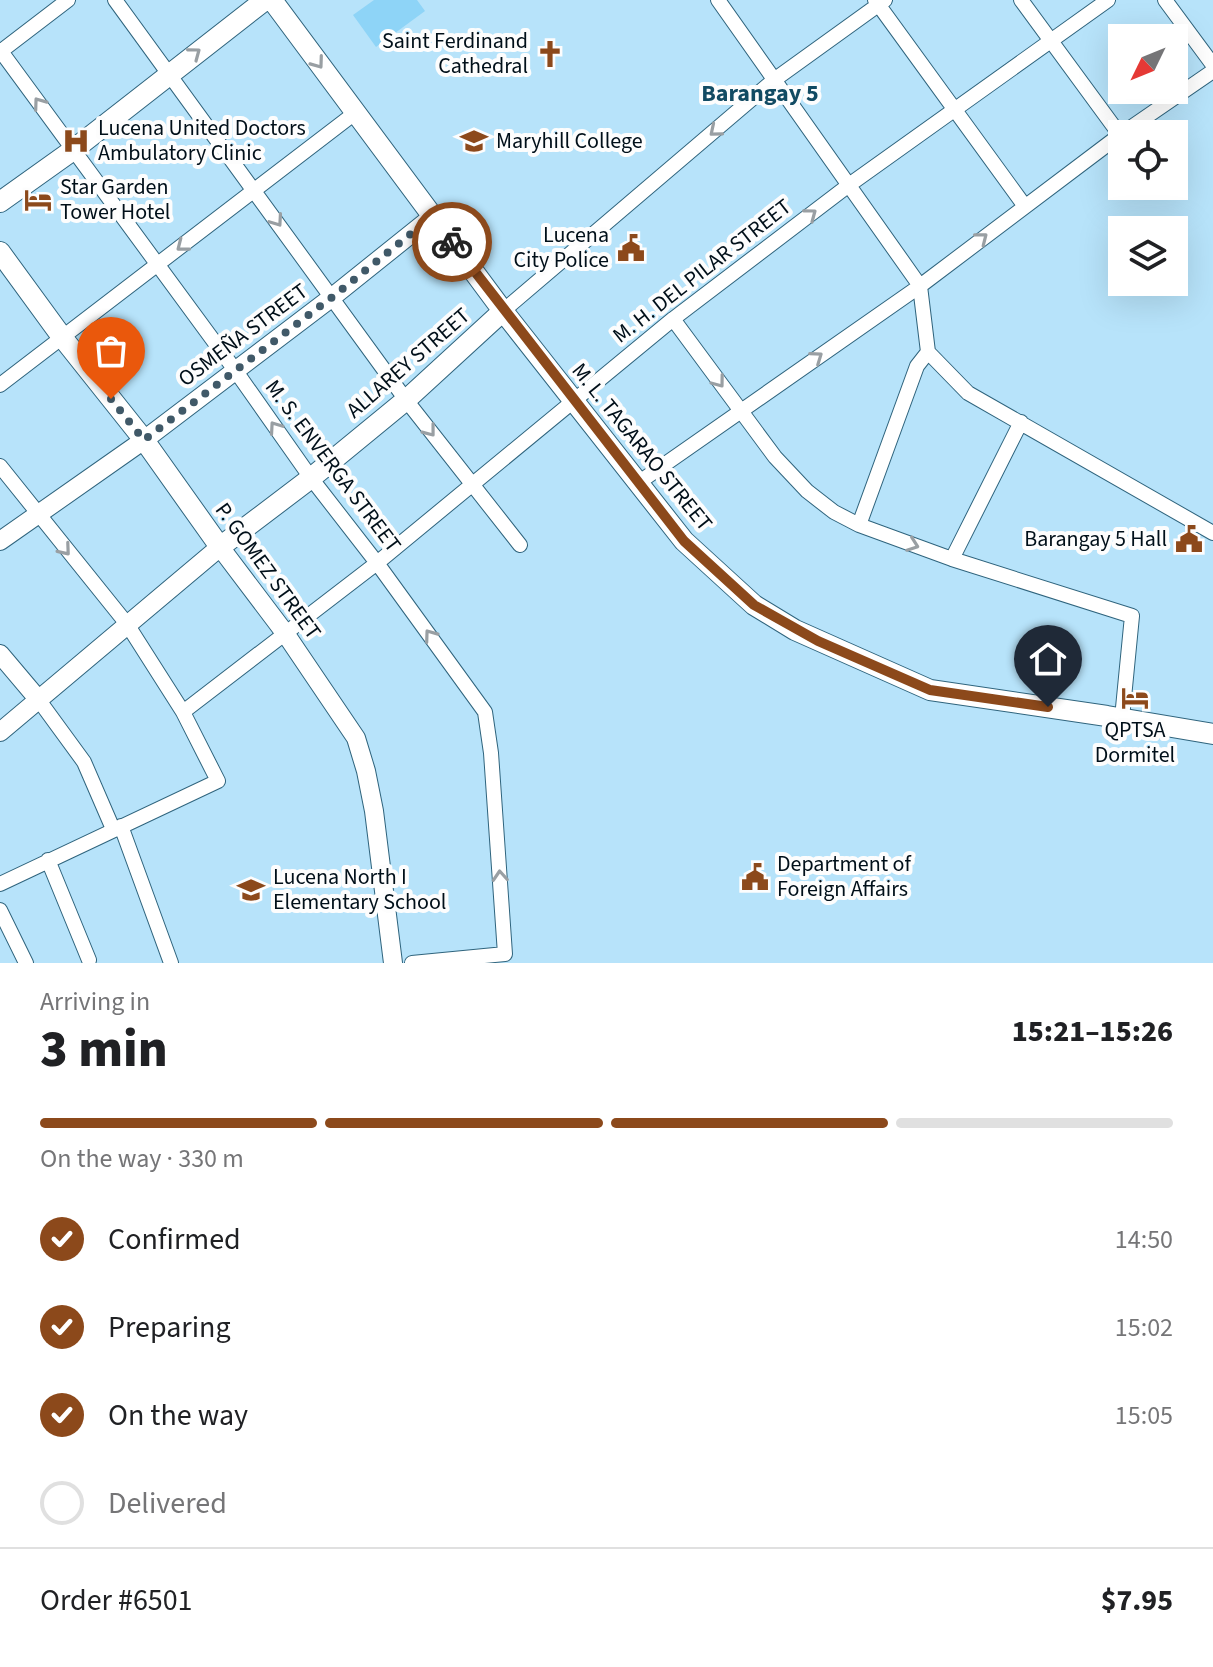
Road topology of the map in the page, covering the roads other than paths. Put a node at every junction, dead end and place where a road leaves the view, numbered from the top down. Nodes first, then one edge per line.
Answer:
1 (68, 0) edge
2 (115, 0) edge
3 (265, 0) edge
4 (272, 0) edge
5 (718, 0) edge
6 (1021, 0) edge
7 (1108, 0) edge
8 (1165, 0) edge
9 (880, 2) edge
10 (1049, 41) junction
11 (0, 51) edge
12 (1213, 65) edge
13 (1213, 71) edge
14 (169, 73) junction
15 (774, 80) junction
16 (955, 109) junction
17 (355, 113) junction
18 (1109, 120) edge
19 (1142, 120) edge
20 (1108, 144) edge
21 (73, 150) junction
22 (849, 185) junction
23 (254, 189) junction
24 (0, 202) edge
25 (1024, 205) junction
26 (432, 217) junction
27 (0, 252) edge
28 (157, 265) junction
29 (920, 286) junction
30 (331, 298) junction
31 (503, 311) junction
32 (673, 319) junction
33 (62, 337) junction
34 (928, 352) junction
35 (235, 370) junction
36 (0, 385) edge
37 (406, 400) junction
38 (574, 401) junction
39 (740, 410) junction
40 (1021, 422) junction
41 (144, 440) junction
42 (0, 466) edge
43 (311, 478) junction
44 (638, 483) junction
45 (472, 485) junction
46 (35, 513) junction
47 (859, 525) junction
48 (1213, 533) edge
49 (0, 541) edge
50 (520, 545) dead end
51 (220, 547) junction
52 (952, 559) junction
53 (377, 563) junction
54 (127, 624) junction
55 (285, 633) junction
56 (0, 654) edge
57 (38, 699) junction
58 (183, 712) junction
59 (1122, 718) junction
60 (0, 732) edge
61 (1213, 734) edge
62 (117, 828) junction
63 (48, 860) junction
64 (0, 884) edge
65 (0, 910) edge
66 (89, 960) dead end
67 (26, 963) edge
68 (171, 963) edge
69 (393, 963) edge
70 (412, 963) edge

1 - 11 street
2 - 14 street
14 -> 3 main road
4 -> 17 main road, M. L. TAGARAO STREET
5 - 15 street
6 - 10 street
7 - 10 street, M. H. DEL PILAR STREET
8 - 12 street
9 - 15 street, ALLAREY STREET
9 - 16 street
10 - 16 street, M. H. DEL PILAR STREET
10 - 18 street
21 -> 11 street, M. S. ENVERGA STREET
13 - 19 street
14 - 21 main road
14 - 23 street
15 - 22 street
15 -> 31 street, ALLAREY STREET
16 - 22 street, M. H. DEL PILAR STREET
16 - 25 street
17 - 23 street
17 - 26 main road, M. L. TAGARAO STREET
20 - 25 street
21 - 24 main road
21 - 28 street, M. S. ENVERGA STREET
22 - 29 street
32 -> 22 street, M. H. DEL PILAR STREET
23 -> 28 street
23 -> 30 street
29 -> 25 street
26 - 30 street, OSMEÑA STREET
26 - 31 main road, M. L. TAGARAO STREET
27 - 33 main road, P. GOMEZ STREET
28 - 33 street
28 - 35 street, M. S. ENVERGA STREET
29 - 34 street
39 -> 29 street
30 - 35 street, OSMEÑA STREET
30 - 37 street
31 - 37 main road, ALLAREY STREET
31 - 38 main road, M. L. TAGARAO STREET
32 - 38 street, M. H. DEL PILAR STREET
32 -> 39 street
33 - 36 street
33 - 41 main road, P. GOMEZ STREET
34 - 40 street
34 - 47 street
35 - 41 street, OSMEÑA STREET
43 -> 35 street, M. S. ENVERGA STREET
37 - 43 main road, ALLAREY STREET
37 -> 45 street
38 - 44 main road, M. L. TAGARAO STREET
38 - 45 street, M. H. DEL PILAR STREET
39 - 44 street
39 - 47 street
40 - 48 street
40 - 52 street
41 - 46 street, OSMEÑA STREET
41 - 51 main road, P. GOMEZ STREET
42 - 46 street
43 - 51 main road, ALLAREY STREET
43 - 53 street, M. S. ENVERGA STREET
44 - 59 main road, M. L. TAGARAO STREET
45 - 50 street
45 - 53 street, M. H. DEL PILAR STREET
46 - 49 street, OSMEÑA STREET
46 -> 54 street
47 -> 52 street
51 - 54 street, ALLAREY STREET
51 - 55 street, P. GOMEZ STREET
52 - 59 street
53 - 55 street, M. H. DEL PILAR STREET
70 -> 53 street, M. S. ENVERGA STREET
54 - 57 street, ALLAREY STREET
54 - 58 street
55 - 58 street, M. H. DEL PILAR STREET
55 - 69 street, P. GOMEZ STREET
56 - 57 street
57 - 60 street, ALLAREY STREET
57 - 62 street
58 - 62 street
59 - 61 main road, M. L. TAGARAO STREET
62 - 63 street
62 - 68 street
63 - 64 street
63 - 66 street
65 - 67 street

